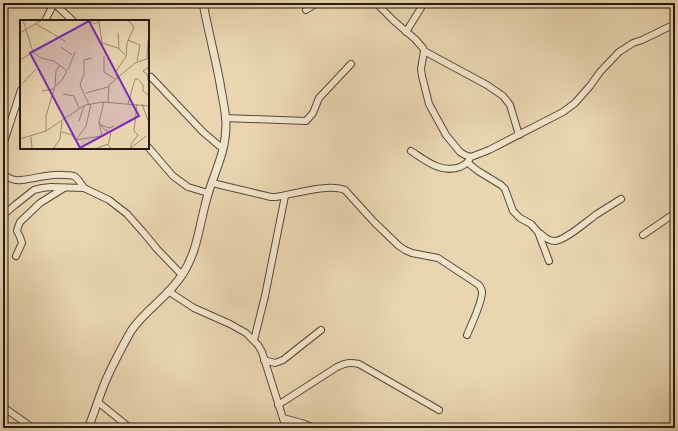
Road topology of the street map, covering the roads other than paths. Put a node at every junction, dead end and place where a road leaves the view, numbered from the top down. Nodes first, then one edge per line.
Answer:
1 (54, 3) edge
2 (203, 3) edge
3 (317, 3) edge
4 (376, 3) edge
5 (424, 3) edge
6 (306, 10) dead end
7 (46, 20) edge
8 (72, 20) edge
9 (675, 24) edge
10 (406, 32) junction
11 (424, 51) junction
12 (351, 64) dead end
13 (151, 78) dead end
14 (20, 93) edge
15 (225, 118) junction
16 (519, 135) junction
17 (3, 145) edge
18 (149, 148) edge
19 (223, 149) junction
20 (411, 151) dead end
21 (471, 157) junction
22 (468, 163) junction
23 (3, 174) edge
24 (212, 183) junction
25 (66, 188) junction
26 (84, 188) junction
27 (208, 193) junction
28 (285, 196) junction
29 (621, 199) dead end
30 (675, 213) edge
31 (3, 215) edge
32 (538, 232) junction
33 (643, 235) dead end
34 (16, 256) dead end
35 (549, 260) dead end
36 (182, 275) junction
37 (168, 291) junction
38 (321, 330) dead end
39 (467, 335) dead end
40 (254, 340) junction
41 (264, 360) junction
42 (98, 402) junction
43 (278, 405) junction
44 (3, 407) edge
45 (439, 410) dead end
46 (283, 418) junction
47 (33, 428) edge
48 (88, 428) edge
49 (130, 428) edge
50 (286, 428) edge
51 (314, 428) edge

1 - 7 street
1 - 8 street
2 - 15 street
3 - 6 street
4 - 10 street
5 - 10 street
9 - 16 street
10 - 11 street
11 - 16 street
11 - 21 street
12 - 15 street
13 - 19 street
14 - 17 street
15 - 19 street
16 - 21 street
18 - 27 street
19 - 24 street
20 - 22 street
21 - 22 street
22 - 32 street
23 - 26 street
24 - 27 street
24 - 28 street
25 - 26 street
25 - 31 street
25 - 34 street
26 - 36 street
27 - 36 street
28 - 39 street
28 - 40 street
29 - 32 street
30 - 33 street
32 - 35 street
36 - 37 street
37 - 40 street
37 - 42 street
38 - 41 street
40 - 41 street
41 - 43 street
42 - 48 street
42 - 49 street
43 - 45 street
43 - 46 street
44 - 47 street
46 - 50 street
46 - 51 street

